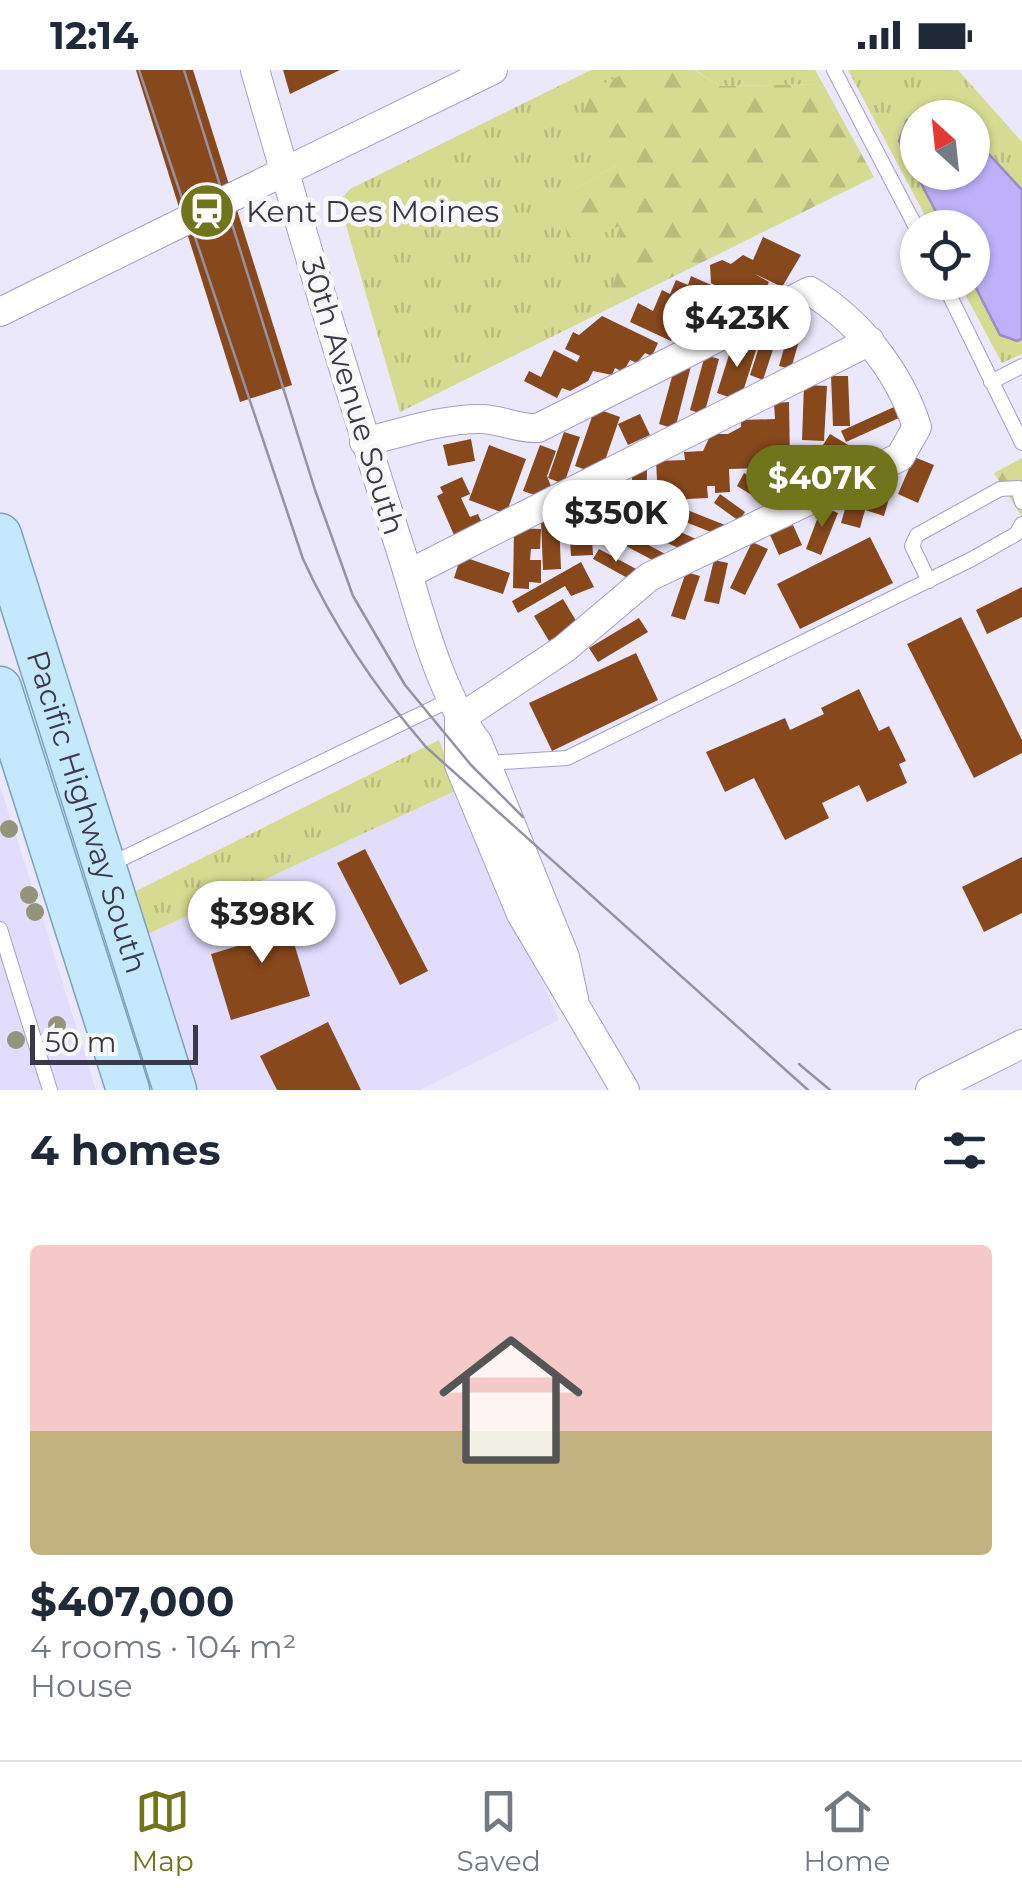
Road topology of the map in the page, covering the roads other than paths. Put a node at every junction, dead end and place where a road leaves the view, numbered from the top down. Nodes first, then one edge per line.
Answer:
1 (255, 70) edge
2 (492, 70) edge
3 (834, 70) edge
4 (284, 172) junction
5 (220, 204) dead end
6 (907, 210) edge
7 (192, 218) dead end
8 (952, 300) edge
9 (0, 312) edge
10 (870, 341) junction
11 (1022, 366) edge
12 (991, 382) junction
13 (364, 442) junction
14 (1022, 443) edge
15 (1022, 502) edge
16 (1022, 524) edge
17 (0, 535) edge
18 (408, 574) junction
19 (929, 580) junction
20 (0, 688) edge
21 (456, 709) junction
22 (486, 763) junction
23 (106, 866) junction
24 (0, 929) edge
25 (574, 999) junction
26 (1022, 1044) edge
27 (50, 1090) edge
28 (128, 1090) edge
29 (175, 1090) edge
30 (625, 1090) edge
31 (930, 1090) edge

1 - 4 street, 30th Avenue South
2 - 4 street
3 - 6 lane
4 - 5 street
4 - 13 street, 30th Avenue South
7 - 9 street
8 - 12 lane
10 - 13 street
10 - 18 street
10 - 21 street
11 - 12 lane
12 - 14 lane
13 - 18 street, 30th Avenue South
15 - 19 lane
16 - 19 lane
17 - 23 main road, Pacific Highway South
18 - 21 street, 30th Avenue South
19 - 22 lane
20 - 28 main road, Pacific Highway South
21 - 22 street, 30th Avenue South
21 - 23 lane
21 - 25 street, 30th Avenue South
22 - 25 street, 30th Avenue South
23 - 29 main road, Pacific Highway South
24 - 27 lane
25 - 30 street, 30th Avenue South
26 - 31 street

